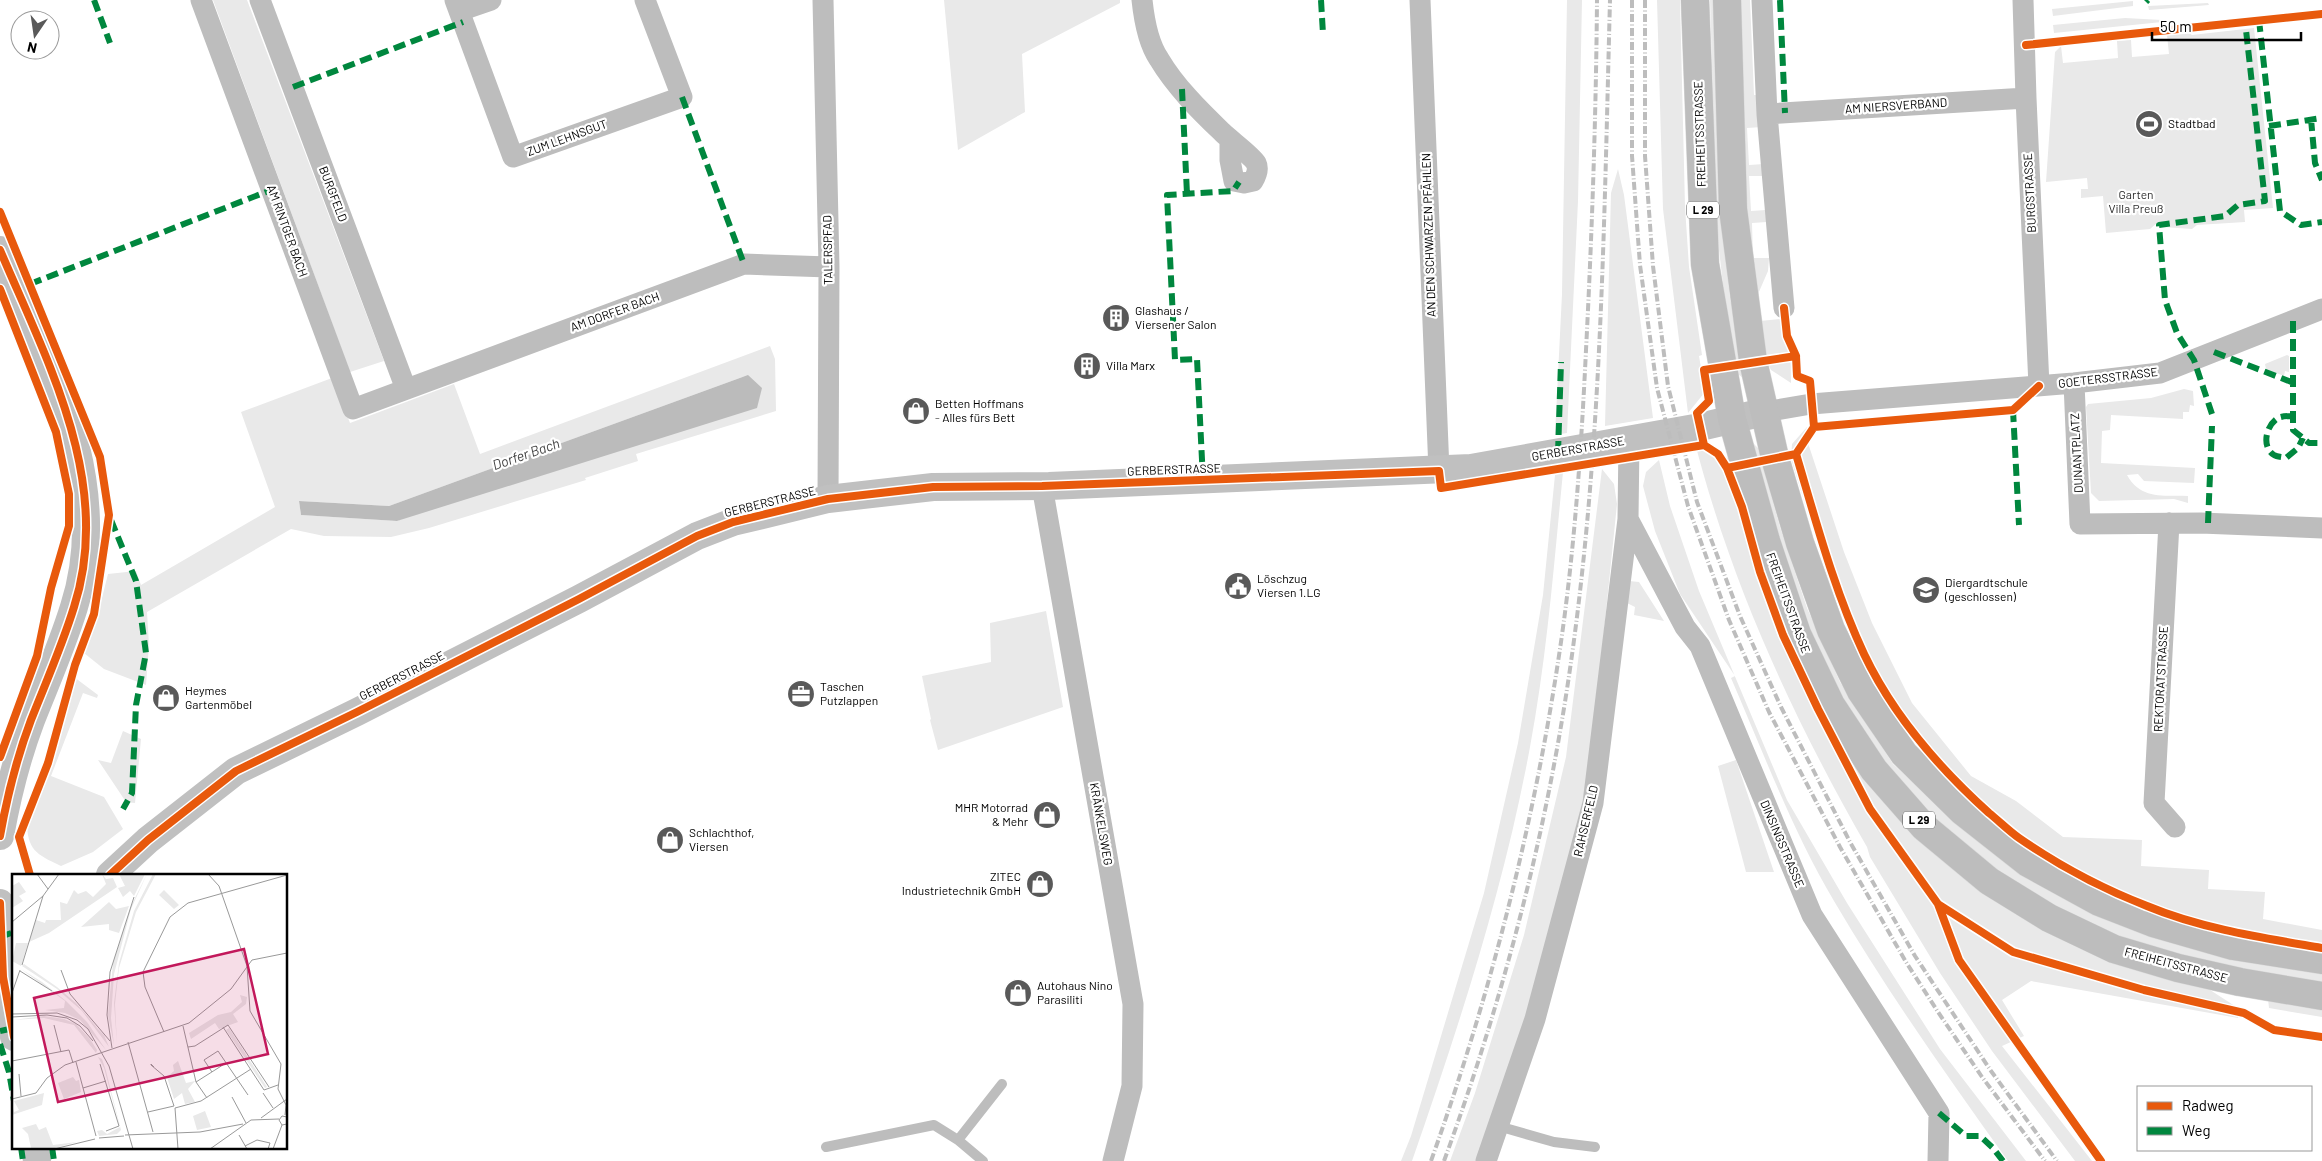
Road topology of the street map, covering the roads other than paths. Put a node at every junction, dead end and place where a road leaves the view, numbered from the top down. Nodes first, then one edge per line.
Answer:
1 (201, 0) edge
2 (260, 0) edge
3 (491, 0) edge
4 (645, 0) edge
5 (823, 0) edge
6 (1142, 0) edge
7 (1420, 0) edge
8 (1695, 0) edge
9 (1727, 0) edge
10 (1762, 0) edge
11 (2023, 0) edge
12 (457, 6) edge
13 (2026, 98) junction
14 (1767, 114) junction
15 (1230, 140) dead end
16 (0, 250) edge
17 (829, 267) junction
18 (1784, 308) dead end
19 (2322, 309) edge
20 (2074, 383) junction
21 (2039, 386) junction
22 (406, 389) junction
23 (1764, 412) junction
24 (1732, 419) junction
25 (1629, 440) junction
26 (1439, 471) junction
27 (1042, 486) junction
28 (828, 499) junction
29 (1628, 519) junction
30 (2168, 523) junction
31 (2322, 528) edge
32 (2175, 827) dead end
33 (0, 836) edge
34 (111, 874) edge
35 (0, 903) edge
36 (2322, 960) edge
37 (5, 974) edge
38 (2322, 996) edge
39 (12, 1023) edge
40 (1002, 1084) dead end
41 (1498, 1126) junction
42 (958, 1140) junction
43 (826, 1147) dead end
44 (1595, 1147) dead end
45 (34, 1148) edge
46 (37, 1161) edge
47 (983, 1161) edge
48 (1113, 1161) edge
49 (1486, 1161) edge
50 (1938, 1161) edge

1 - 22 street, AM RINTGER BACH
2 - 22 street, BURGFELD
3 - 12 street
4 - 12 street, ZUM LEHNSGUT
5 - 17 street, TALERSPFAD
6 - 15 street
7 - 26 street, AN DEN SCHWARZEN PFÄHLEN
8 - 24 main road, FREIHEITSSTRASSE / L 29
9 - 23 main road, L 29
10 - 14 street
11 - 13 street, BURGSTRASSE
13 - 14 street, AM NIERSVERBAND
13 - 21 street, BURGSTRASSE
14 - 18 street
16 - 33 street
17 - 22 street, AM DORFER BACH
17 - 28 street, TALERSPFAD
19 - 20 street, GOETERSSTRASSE
20 - 21 street, GOETERSSTRASSE
20 - 30 street, DUNANTPLATZ
21 - 23 street, GOETERSSTRASSE
23 - 24 street, GERBERSTRASSE
23 - 36 main road, L 29
24 - 25 street, GERBERSTRASSE
24 - 38 main road, FREIHEITSSTRASSE / L 29
25 - 26 street, GERBERSTRASSE
25 - 29 street, RAHSERFELD
26 - 27 street, GERBERSTRASSE
27 - 28 street, GERBERSTRASSE
27 - 48 street, KRÄNKELSWEG
28 - 34 street, GERBERSTRASSE
29 - 41 street, RAHSERFELD
29 - 50 street, DINSINGSTRASSE
30 - 31 street
30 - 32 street, REKTORATSTRASSE
35 - 37 street
37 - 39 street
40 - 42 lane
41 - 44 lane
41 - 49 street, RAHSERFELD
42 - 43 lane
42 - 47 lane
45 - 46 street

